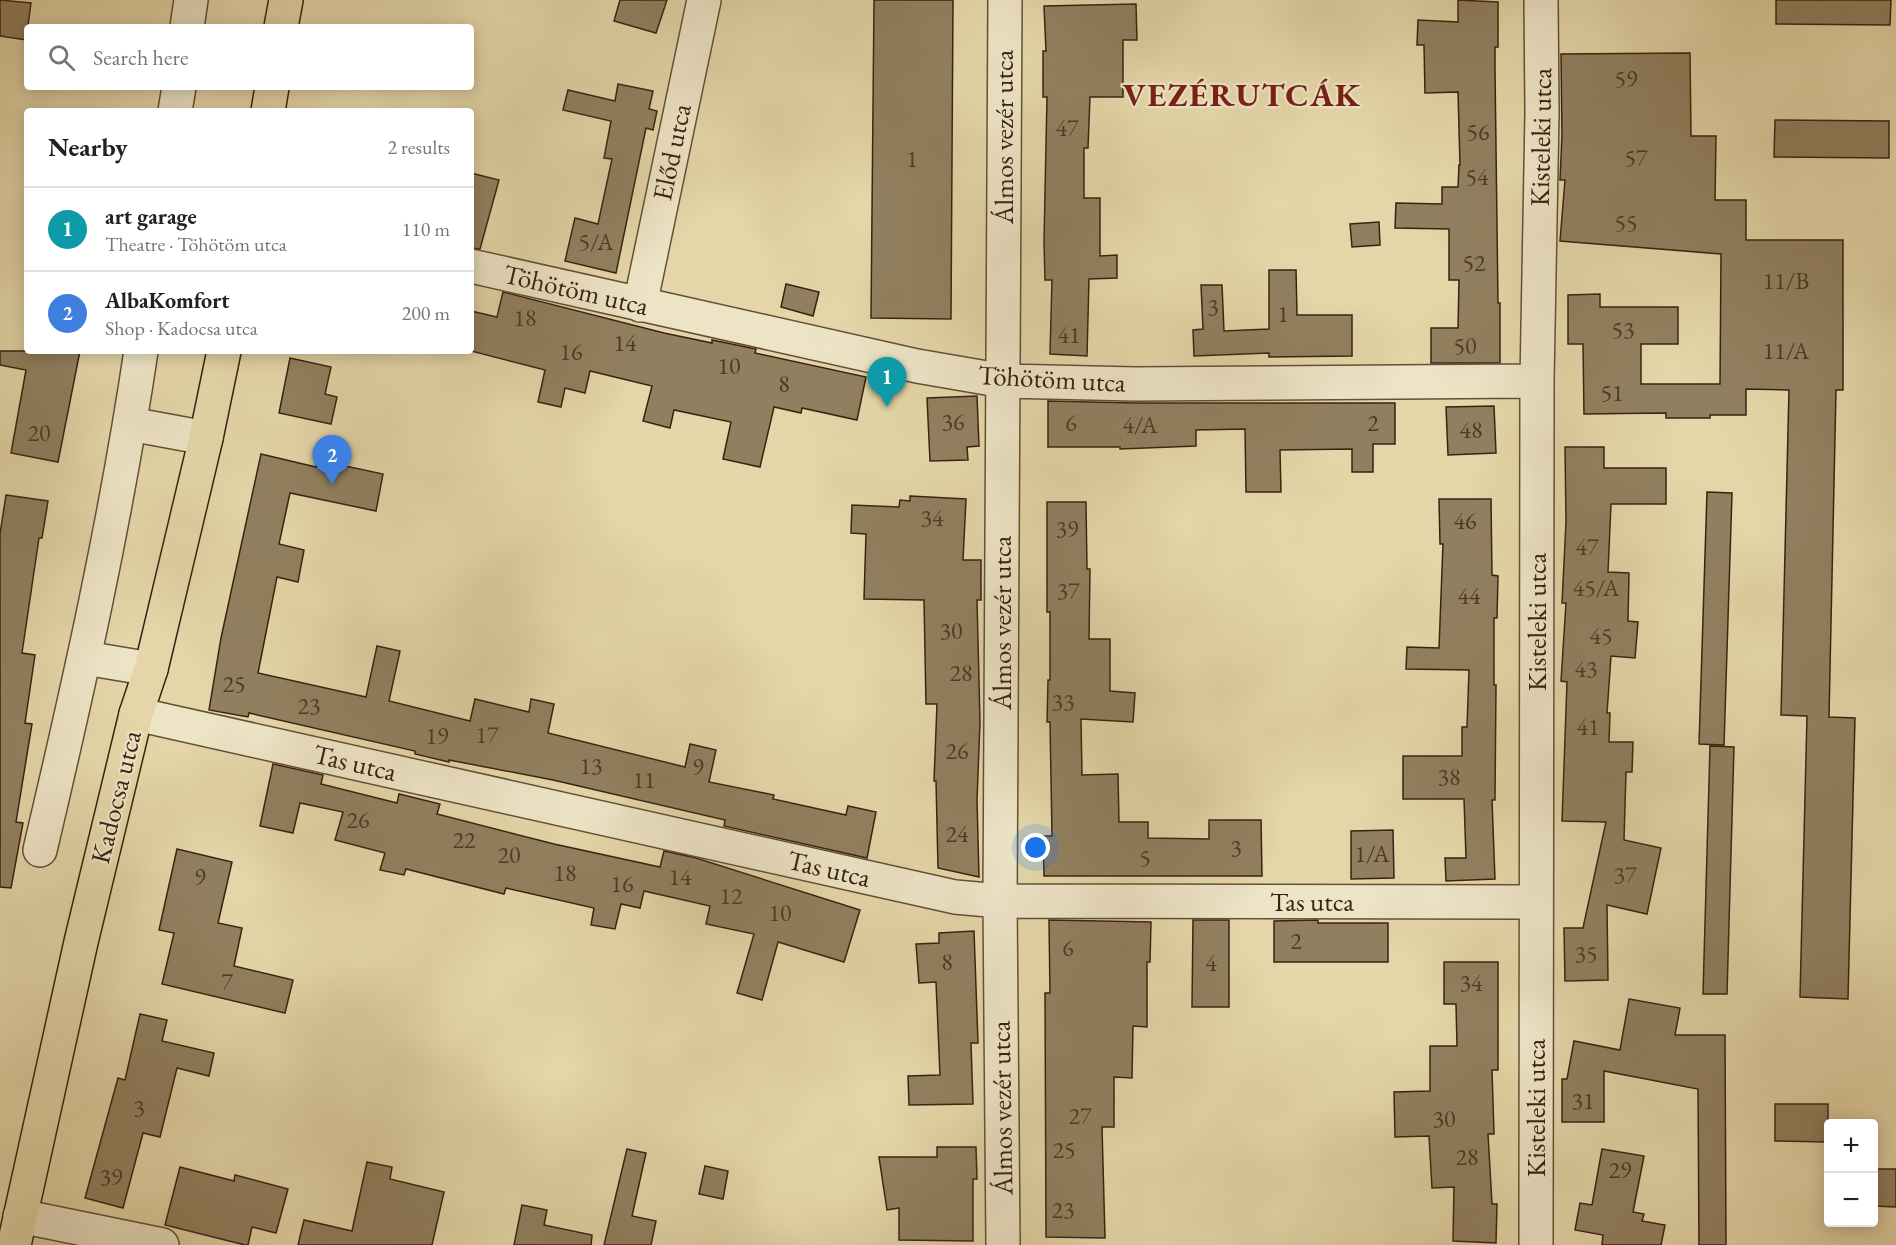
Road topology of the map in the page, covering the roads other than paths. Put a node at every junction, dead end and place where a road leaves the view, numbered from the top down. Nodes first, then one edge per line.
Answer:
1 (191, 0) edge
2 (286, 0) edge
3 (704, 0) edge
4 (1005, 0) edge
5 (1541, 0) edge
6 (187, 24) edge
7 (282, 24) edge
8 (178, 90) edge
9 (272, 90) edge
10 (176, 108) edge
11 (268, 108) edge
12 (474, 267) edge
13 (640, 305) junction
14 (141, 354) edge
15 (223, 354) edge
16 (1004, 381) junction
17 (1537, 381) junction
18 (130, 424) junction
19 (206, 438) junction
20 (85, 658) junction
21 (151, 669) junction
22 (136, 714) junction
23 (40, 850) dead end
24 (1000, 901) junction
25 (1536, 902) junction
26 (16, 1230) edge
27 (162, 1245) edge
28 (1003, 1245) edge
29 (1536, 1245) edge

1 - 6 street
2 - 7 main road
3 - 13 street, Előd utca
4 - 16 street, Álmos vezér utca
5 - 17 street, Kisteleki utca
8 - 10 street
9 - 11 main road
12 - 13 street, Töhötöm utca
13 - 16 street, Töhötöm utca
14 - 18 street
15 - 19 main road, Kadocsa utca
16 - 17 street, Töhötöm utca
16 - 24 street, Álmos vezér utca
17 - 25 street, Kisteleki utca
18 - 19 street
18 - 20 street
19 - 21 main road, Kadocsa utca
20 - 21 street
20 - 23 street
21 - 22 main road, Kadocsa utca
22 - 24 street, Tas utca
22 - 26 main road, Kadocsa utca
24 - 25 street, Tas utca
24 - 28 street, Álmos vezér utca
25 - 29 street, Kisteleki utca
26 - 27 street

